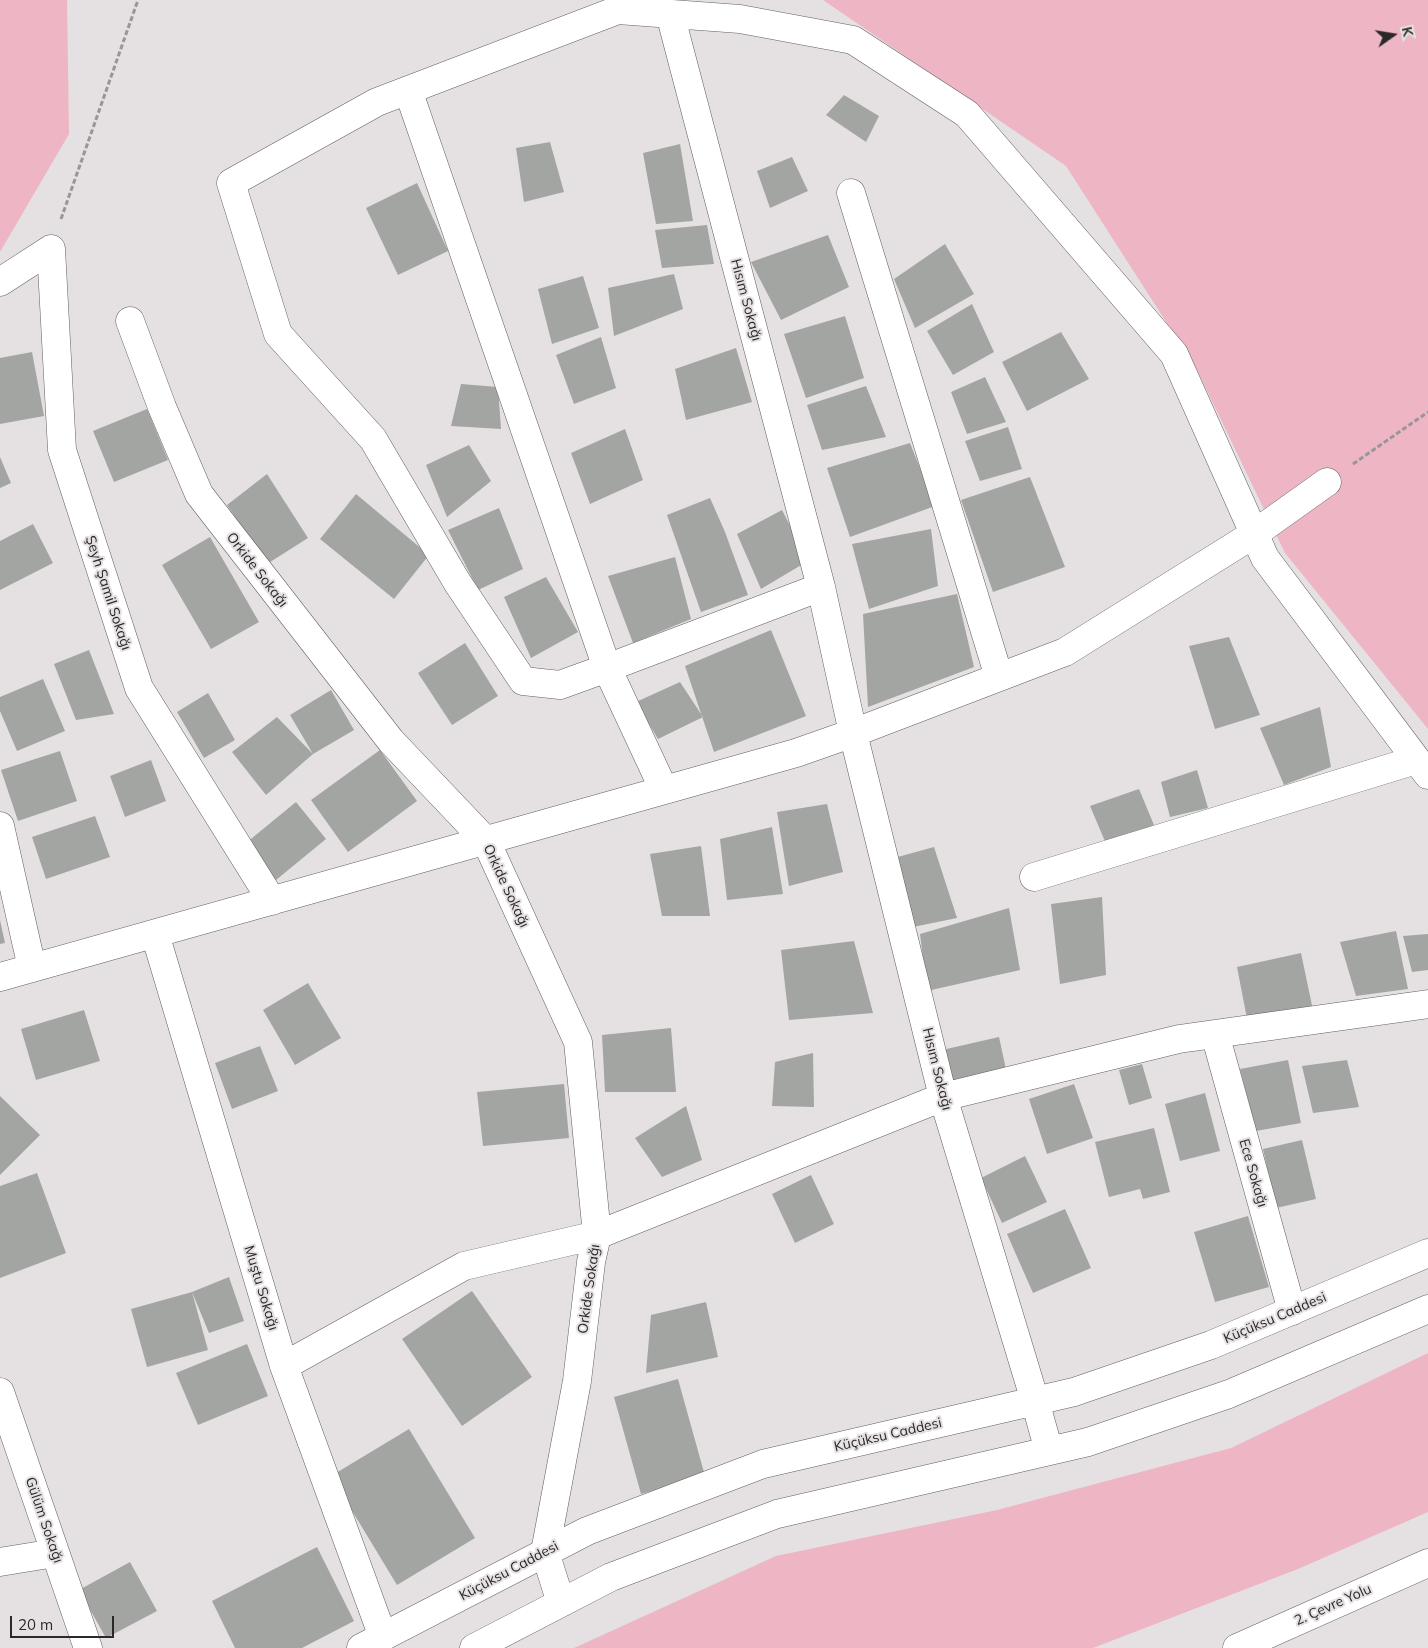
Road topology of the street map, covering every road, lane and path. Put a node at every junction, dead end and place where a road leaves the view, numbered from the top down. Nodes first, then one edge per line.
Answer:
1 (138, 0) edge
2 (670, 14) junction
3 (408, 90) junction
4 (851, 193) dead end
5 (51, 249) junction
6 (0, 282) edge
7 (130, 321) dead end
8 (1428, 412) edge
9 (1327, 482) joint
10 (1254, 534) junction
11 (821, 587) junction
12 (607, 668) junction
13 (999, 677) junction
14 (853, 733) junction
15 (1422, 768) edge
16 (664, 790) junction
17 (0, 826) edge
18 (486, 841) junction
19 (1034, 877) dead end
20 (272, 901) junction
21 (155, 934) junction
22 (32, 968) junction
23 (0, 977) edge
24 (1428, 1004) edge
25 (1215, 1034) junction
26 (943, 1097) junction
27 (597, 1235) junction
28 (1428, 1253) edge
29 (1428, 1309) edge
30 (1292, 1311) junction
31 (284, 1366) junction
32 (0, 1392) edge
33 (1035, 1401) junction
34 (1048, 1451) junction
35 (545, 1552) junction
36 (55, 1553) junction
37 (0, 1562) edge
38 (1428, 1563) edge
39 (561, 1603) junction
40 (372, 1642) edge
41 (88, 1648) edge
42 (474, 1648) edge
43 (1237, 1648) edge

1 - 5 path
2 - 3 main road
2 - 10 main road
2 - 11 main road, Hısım Sokağı
3 - 12 main road
3 - 12 main road
4 - 13 main road
5 - 6 main road
5 - 20 main road, Şeyh Şamil Sokağı
7 - 18 main road, Orkide Sokağı
8 - 9 path
9 - 10 main road
10 - 13 main road
10 - 15 main road
11 - 12 main road
11 - 14 main road, Hısım Sokağı
12 - 16 main road
13 - 14 main road
14 - 16 main road
14 - 26 main road, Hısım Sokağı
15 - 19 main road
16 - 18 main road
17 - 22 main road
18 - 20 main road
18 - 27 main road, Orkide Sokağı
20 - 21 main road
21 - 22 main road
21 - 31 main road, Muştu Sokağı
22 - 23 main road
24 - 25 main road
25 - 26 main road
25 - 30 main road, Ece Sokağı
26 - 27 main road
26 - 33 main road, Hısım Sokağı
27 - 31 main road
27 - 35 main road, Orkide Sokağı
28 - 30 main road, Küçüksu Caddesi
29 - 34 main road
30 - 33 main road, Küçüksu Caddesi
31 - 40 main road, Muştu Sokağı
32 - 36 main road, Gülüm Sokağı
33 - 34 main road, Hısım Sokağı
33 - 35 main road, Küçüksu Caddesi
34 - 39 main road
35 - 39 main road
35 - 40 main road, Küçüksu Caddesi
36 - 37 main road
36 - 41 main road, Gülüm Sokağı
38 - 43 main road, 2. Çevre Yolu
39 - 42 main road

